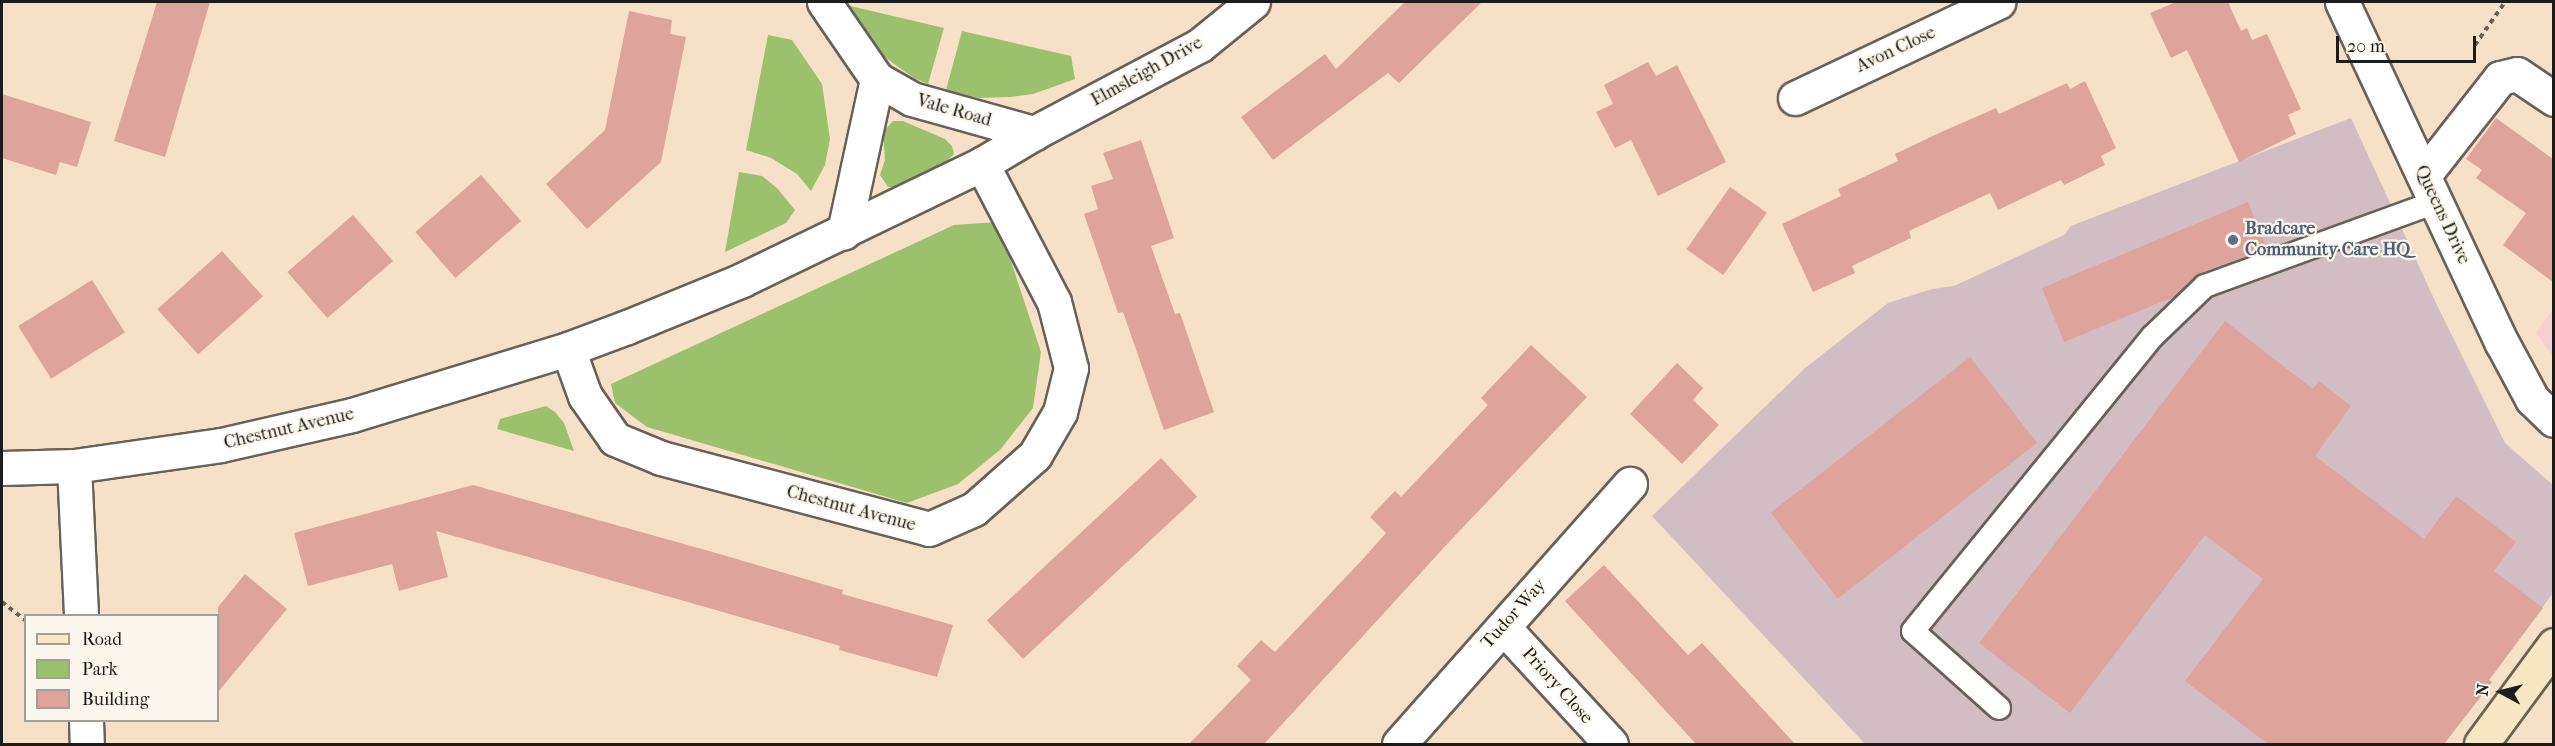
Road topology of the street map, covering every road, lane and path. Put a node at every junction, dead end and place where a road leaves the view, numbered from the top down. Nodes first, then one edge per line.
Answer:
1 (824, 2) edge
2 (1253, 2) edge
3 (1998, 2) edge
4 (2342, 2) edge
5 (877, 79) junction
6 (1795, 98) dead end
7 (2553, 99) edge
8 (1034, 133) junction
9 (982, 164) junction
10 (2430, 188) junction
11 (844, 232) junction
12 (568, 349) junction
13 (2553, 420) edge
14 (74, 466) junction
15 (2, 468) edge
16 (1630, 484) dead end
17 (2, 602) edge
18 (81, 614) edge
19 (24, 619) edge
20 (1503, 627) junction
21 (2552, 654) edge
22 (1999, 708) dead end
23 (86, 722) edge
24 (87, 744) edge
25 (1399, 744) edge
26 (1611, 744) edge
27 (2481, 744) edge

1 - 5 street, Vale Road
2 - 8 street, Elmsleigh Drive
3 - 6 street, Avon Close
4 - 10 street, Queens Drive
5 - 8 street, Vale Road
5 - 11 street
7 - 10 street
8 - 9 street, Chestnut Avenue
9 - 11 street, Chestnut Avenue
9 - 12 street, Chestnut Avenue
10 - 13 street, Queens Drive
10 - 22 lane
11 - 12 street, Chestnut Avenue
12 - 14 street, Chestnut Avenue
14 - 15 street, Chestnut Avenue
14 - 18 street
16 - 20 street, Tudor Way
17 - 19 path
20 - 25 street, Tudor Way
20 - 26 street, Priory Close
21 - 27 main road
23 - 24 street

